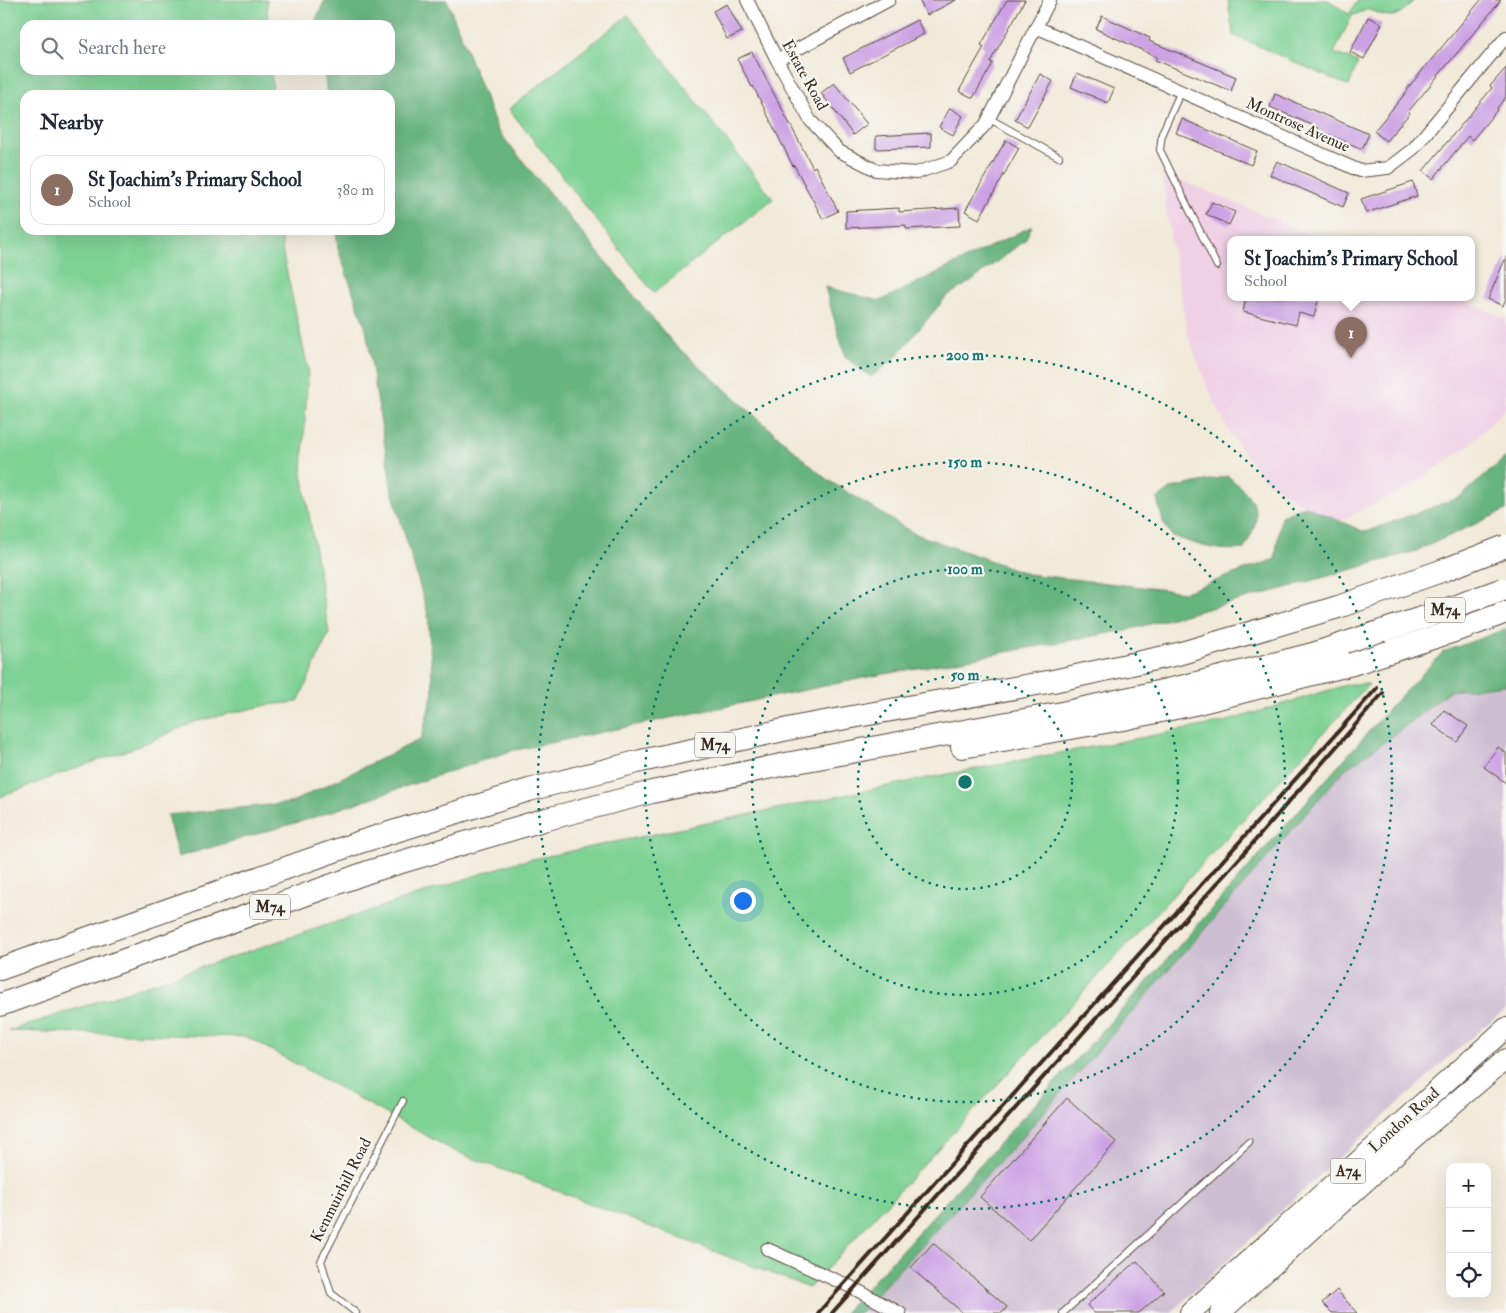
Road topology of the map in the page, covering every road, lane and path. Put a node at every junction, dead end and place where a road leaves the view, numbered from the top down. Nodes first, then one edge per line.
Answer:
1 (747, 0) edge
2 (889, 0) edge
3 (1050, 0) edge
4 (1036, 27) junction
5 (1506, 37) edge
6 (777, 60) junction
7 (1181, 91) junction
8 (990, 119) junction
9 (1059, 157) dead end
10 (1217, 266) dead end
11 (1506, 546) edge
12 (1505, 592) edge
13 (1496, 609) edge
14 (1380, 636) junction
15 (543, 820) junction
16 (0, 969) edge
17 (0, 1005) edge
18 (1506, 1028) edge
19 (1486, 1046) junction
20 (1503, 1062) edge
21 (403, 1101) dead end
22 (1249, 1142) dead end
23 (767, 1249) dead end
24 (356, 1313) edge
25 (900, 1313) edge
26 (1064, 1313) edge
27 (1190, 1313) edge
28 (1220, 1313) edge

1 - 6 street, Estate Road
2 - 6 street
3 - 4 street, Estate Road
4 - 7 street, Montrose Avenue
4 - 8 street, Estate Road
5 - 7 street, Montrose Avenue
6 - 8 street, Estate Road
7 - 10 lane
8 - 9 lane
11 - 16 highway, M74, bridge
12 - 13 highway
12 - 14 highway, M74, bridge
13 - 14 highway
13 - 15 highway, bridge
14 - 15 highway, M74
15 - 17 highway, M74
18 - 19 main road, London Road / A74
19 - 20 main road
19 - 27 main road, London Road / A74
20 - 28 main road, London Road / A74
21 - 24 lane, Kenmuirhill Road
22 - 26 lane
23 - 25 street

